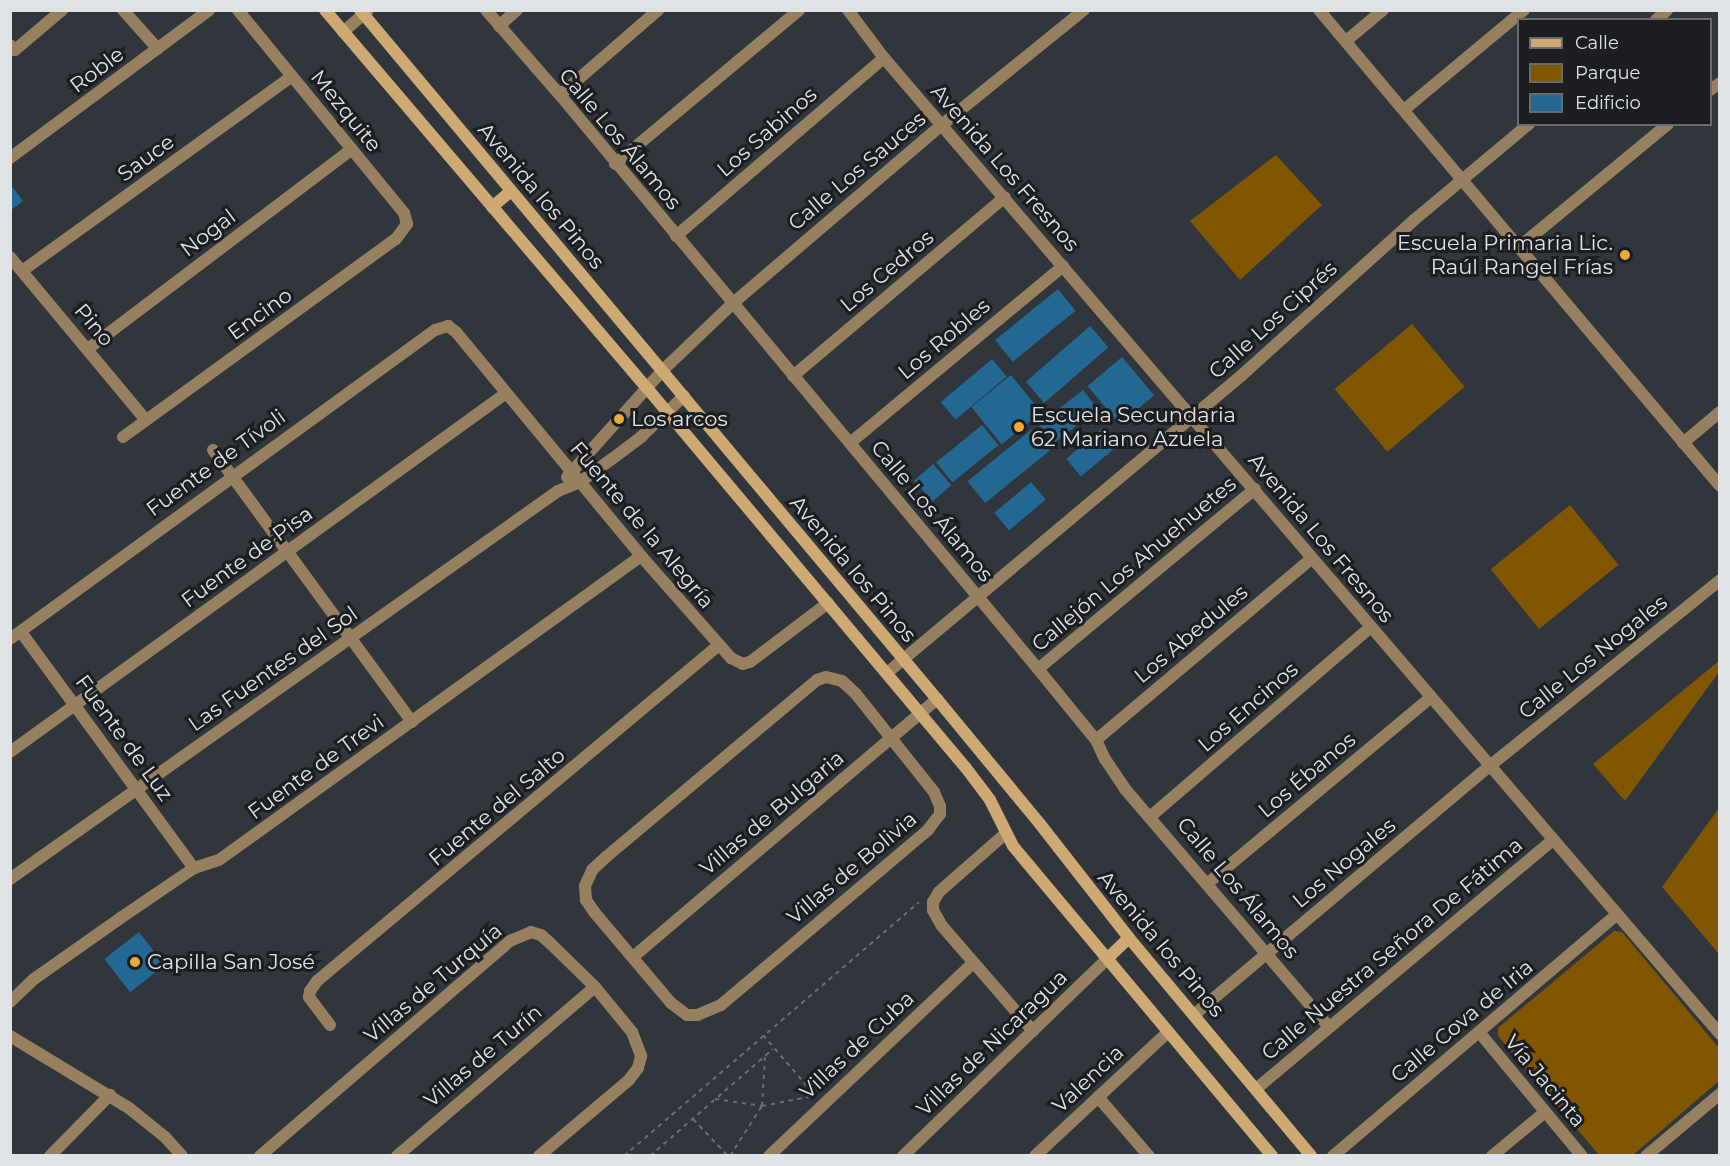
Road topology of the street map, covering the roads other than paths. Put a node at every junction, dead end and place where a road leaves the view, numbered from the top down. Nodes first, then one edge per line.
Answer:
1 (62, 10) edge
2 (123, 10) edge
3 (238, 10) edge
4 (325, 10) edge
5 (486, 10) edge
6 (517, 10) edge
7 (658, 10) edge
8 (799, 10) edge
9 (848, 10) edge
10 (1084, 10) edge
11 (1319, 10) edge
12 (1383, 10) edge
13 (1524, 10) edge
14 (208, 12) edge
15 (364, 12) edge
16 (499, 26) junction
17 (343, 32) junction
18 (1346, 41) junction
19 (13, 47) edge
20 (158, 49) junction
21 (884, 58) junction
22 (292, 76) junction
23 (560, 95) junction
24 (1404, 109) junction
25 (943, 124) junction
26 (1526, 126) edge
27 (1666, 126) edge
28 (351, 150) junction
29 (10, 158) edge
30 (615, 164) junction
31 (1462, 179) junction
32 (511, 191) junction
33 (1005, 197) junction
34 (492, 207) junction
35 (676, 236) junction
36 (396, 239) joint
37 (1520, 247) junction
38 (10, 257) edge
39 (1063, 266) junction
40 (22, 271) junction
41 (732, 304) junction
42 (448, 326) joint
43 (89, 348) junction
44 (663, 370) junction
45 (793, 376) junction
46 (647, 388) junction
47 (505, 393) junction
48 (684, 396) junction
49 (667, 412) junction
50 (1719, 412) edge
51 (1193, 417) junction
52 (146, 420) junction
53 (123, 437) dead end
54 (1683, 442) junction
55 (850, 443) junction
56 (213, 450) dead end
57 (571, 471) junction
58 (232, 475) junction
59 (580, 482) junction
60 (1719, 486) edge
61 (1254, 489) junction
62 (558, 491) junction
63 (289, 551) junction
64 (641, 556) junction
65 (1312, 558) junction
66 (1719, 579) edge
67 (978, 597) junction
68 (828, 603) junction
69 (1371, 627) junction
70 (16, 635) edge
71 (352, 638) junction
72 (719, 645) junction
73 (903, 658) junction
74 (1038, 669) junction
75 (887, 673) junction
76 (1431, 697) junction
77 (937, 699) junction
78 (76, 705) junction
79 (921, 714) junction
80 (412, 722) junction
81 (891, 738) junction
82 (1096, 740) junction
83 (10, 752) edge
84 (1491, 765) junction
85 (138, 788) junction
86 (1150, 816) junction
87 (1005, 834) junction
88 (1553, 840) junction
89 (194, 868) junction
90 (10, 879) edge
91 (1208, 883) junction
92 (1616, 915) junction
93 (1129, 938) junction
94 (1268, 953) junction
95 (633, 957) junction
96 (1108, 958) junction
97 (973, 963) junction
98 (595, 987) junction
99 (10, 1002) edge
100 (1195, 1014) junction
101 (330, 1025) dead end
102 (1329, 1027) junction
103 (1033, 1031) junction
104 (1168, 1032) junction
105 (1479, 1032) junction
106 (1719, 1034) edge
107 (10, 1036) edge
108 (1256, 1089) junction
109 (1719, 1094) edge
110 (110, 1095) junction
111 (1098, 1096) junction
112 (1545, 1112) junction
113 (50, 1155) edge
114 (182, 1155) edge
115 (260, 1155) edge
116 (397, 1155) edge
117 (539, 1155) edge
118 (769, 1155) edge
119 (903, 1155) edge
120 (1035, 1155) edge
121 (1149, 1155) edge
122 (1272, 1155) edge
123 (1311, 1155) edge
124 (1333, 1155) edge
125 (1492, 1155) edge
126 (1582, 1155) edge
127 (1646, 1155) edge

1 - 19 street
2 - 20 street
3 - 22 street, Mezquite
4 - 17 street, Avenida los Pinos
5 - 16 street, Calle Los Álamos
6 - 16 street
7 - 23 street
8 - 30 street
9 - 21 street, Avenida Los Fresnos
10 - 25 street, Calle Los Sauces
11 - 18 street
12 - 18 street
13 - 24 street
14 - 20 street, Roble
15 - 17 street
15 - 32 street, Avenida los Pinos
16 - 23 street, Calle Los Álamos
17 - 34 street, Avenida los Pinos
18 - 24 street
20 - 29 street, Roble
21 - 25 street, Avenida Los Fresnos
21 - 35 street, Los Sabinos
22 - 28 street, Mezquite
22 - 40 street, Sauce
23 - 30 street, Calle Los Álamos
24 - 31 street
25 - 33 street, Avenida Los Fresnos
25 - 41 street, Calle Los Sauces
26 - 31 street, Calle Los Ciprés
27 - 37 street
28 - 36 street, Mezquite
28 - 43 street, Nogal
30 - 35 street, Calle Los Álamos
31 - 37 street
31 - 51 street, Calle Los Ciprés
32 - 34 street
32 - 44 street, Avenida los Pinos
33 - 39 street, Avenida Los Fresnos
33 - 45 street, Los Cedros
34 - 46 street, Avenida los Pinos
35 - 41 street, Calle Los Álamos
36 - 52 street, Encino
37 - 54 street
38 - 40 street, Pino
39 - 51 street, Avenida Los Fresnos
39 - 55 street, Los Robles
40 - 43 street, Pino
41 - 44 street, Calle Los Sauces
41 - 45 street, Calle Los Álamos
42 - 47 street, Fuente de la Alegría
42 - 58 street, Fuente de Tívoli
43 - 52 street, Pino
44 - 46 street, Calle Los Sauces
44 - 48 street, Avenida los Pinos
45 - 55 street, Calle Los Álamos
46 - 49 street, Avenida los Pinos
46 - 57 street, Las Fuentes del Sol
47 - 57 street, Fuente de la Alegría
47 - 63 street, Fuente de Pisa
48 - 49 street, Las Fuentes del Sol
48 - 73 street, Avenida los Pinos
49 - 59 street, Las Fuentes del Sol
49 - 68 street, Avenida los Pinos
50 - 54 street
51 - 61 street, Avenida Los Fresnos
51 - 67 street, Calle Los Ciprés
52 - 53 street, Encino
54 - 60 street
55 - 67 street, Calle Los Álamos
56 - 58 street
57 - 59 street, Fuente de la Alegría
57 - 62 street, Las Fuentes del Sol
58 - 63 street
58 - 70 street, Fuente de Tívoli
59 - 62 street, Las Fuentes del Sol
59 - 64 street, Fuente de la Alegría
61 - 65 street, Avenida Los Fresnos
61 - 74 street, Callejón Los Ahuehuetes
62 - 71 street, Las Fuentes del Sol
63 - 71 street
63 - 78 street, Fuente de Pisa
64 - 72 street, Fuente de la Alegría
64 - 80 street, Fuente de Trevi
65 - 69 street, Avenida Los Fresnos
65 - 82 street, Los Abedules
66 - 84 street, Calle Los Nogales
67 - 73 street, Calle Los Ciprés
67 - 74 street, Calle Los Álamos
68 - 72 street, Fuente de la Alegría
68 - 75 street, Avenida los Pinos
69 - 76 street, Avenida Los Fresnos
69 - 86 street, Los Encinos
70 - 78 street, Fuente de Luz
71 - 80 street
71 - 85 street, Las Fuentes del Sol
72 - 101 street, Fuente del Salto
73 - 75 street, Calle Los Ciprés
73 - 77 street, Avenida los Pinos
74 - 82 street, Calle Los Álamos
75 - 79 street, Avenida los Pinos
76 - 84 street, Avenida Los Fresnos
76 - 91 street, Los Ébanos
77 - 79 street, Villas de Bulgaria
77 - 93 street, Avenida los Pinos
78 - 83 street, Fuente de Pisa
78 - 85 street, Fuente de Luz
79 - 81 street, Villas de Bulgaria
79 - 87 street, Avenida los Pinos
80 - 89 street, Fuente de Trevi
81 - 95 street, Villas de Bulgaria
81 - 95 street, Villas de Bolivia
81 - 95 street, Villas de Bolivia
82 - 86 street, Calle Los Álamos
84 - 88 street, Avenida Los Fresnos
84 - 94 street, Los Nogales
85 - 89 street, Fuente de Luz
85 - 90 street, Las Fuentes del Sol
86 - 91 street, Calle Los Álamos
87 - 96 street, Avenida los Pinos
87 - 97 street
88 - 92 street, Avenida Los Fresnos
88 - 102 street, Calle Nuestra Señora De Fátima
89 - 99 street, Fuente de Trevi
91 - 94 street, Calle Los Álamos
92 - 105 street, Calle Cova de Iria
92 - 106 street, Avenida Los Fresnos
93 - 96 street
93 - 100 street, Avenida los Pinos
94 - 100 street, Los Nogales
94 - 102 street, Calle Los Álamos
96 - 103 street, Villas de Nicaragua
96 - 104 street, Avenida los Pinos
97 - 103 street
97 - 118 street, Villas de Cuba
98 - 115 street, Villas de Turquía
98 - 116 street, Villas de Turín
98 - 117 street, Villas de Turquía
100 - 108 street, Avenida los Pinos
102 - 108 street, Calle Nuestra Señora De Fátima
103 - 119 street, Villas de Nicaragua
104 - 111 street, Valencia
104 - 122 street, Avenida los Pinos
105 - 112 street, Vía Jacinta
105 - 124 street, Calle Cova de Iria
107 - 110 street
108 - 123 street, Avenida los Pinos
109 - 127 street
110 - 113 street
110 - 114 street
111 - 120 street, Valencia
111 - 121 street
112 - 125 street
112 - 126 street, Vía Jacinta

